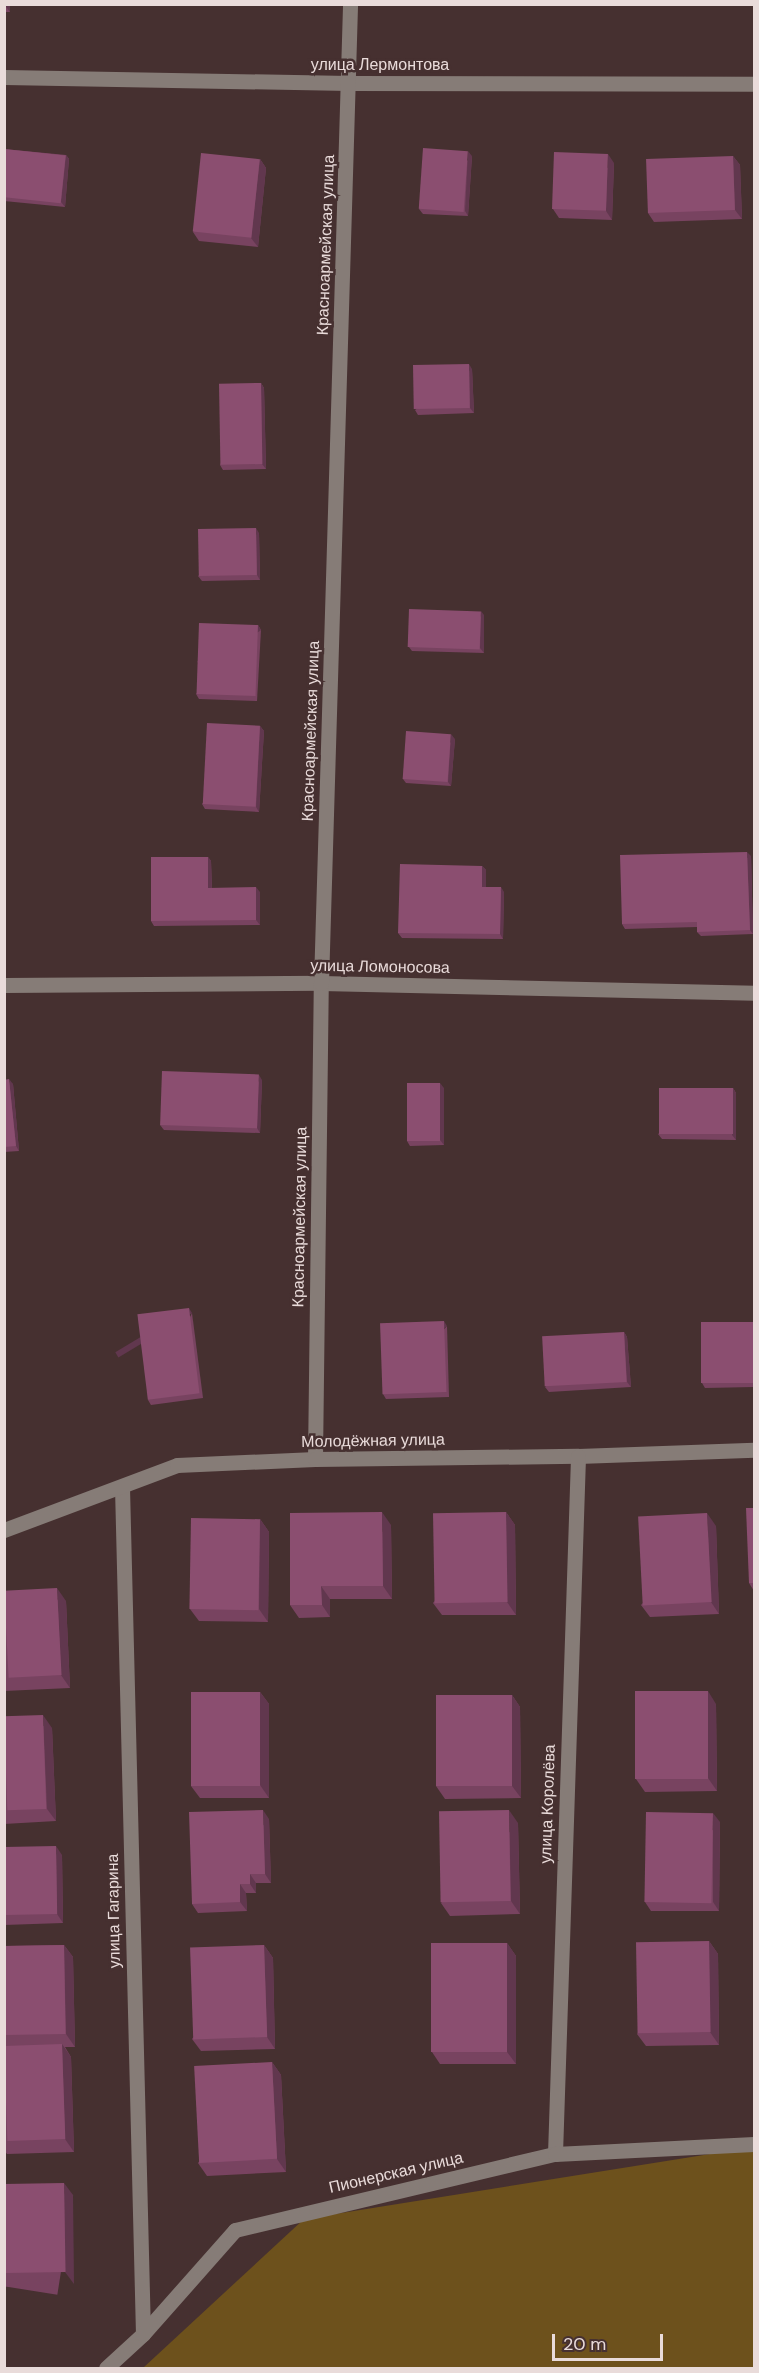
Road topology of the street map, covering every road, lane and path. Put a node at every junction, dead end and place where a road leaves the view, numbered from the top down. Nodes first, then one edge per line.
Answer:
1 (350, 4) edge
2 (4, 77) edge
3 (349, 83) junction
4 (754, 84) edge
5 (321, 983) junction
6 (4, 985) edge
7 (754, 993) edge
8 (754, 1450) edge
9 (578, 1456) junction
10 (315, 1459) junction
11 (122, 1487) junction
12 (4, 1530) edge
13 (754, 2144) edge
14 (555, 2154) junction
15 (142, 2334) junction
16 (106, 2368) edge

1 - 3 street, Красноармейская улица
2 - 3 street, улица Лермонтова
3 - 4 street, улица Лермонтова
3 - 5 street, Красноармейская улица
5 - 6 street, улица Ломоносова
5 - 7 street, улица Ломоносова
5 - 10 street, Красноармейская улица
8 - 9 street, Молодёжная улица
9 - 10 street, Молодёжная улица
9 - 14 street, улица Королёва
10 - 11 street, Молодёжная улица
11 - 12 street, Молодёжная улица
11 - 15 street, улица Гагарина
13 - 14 street, Пионерская улица
14 - 15 street, Пионерская улица
15 - 16 street, Пионерская улица

